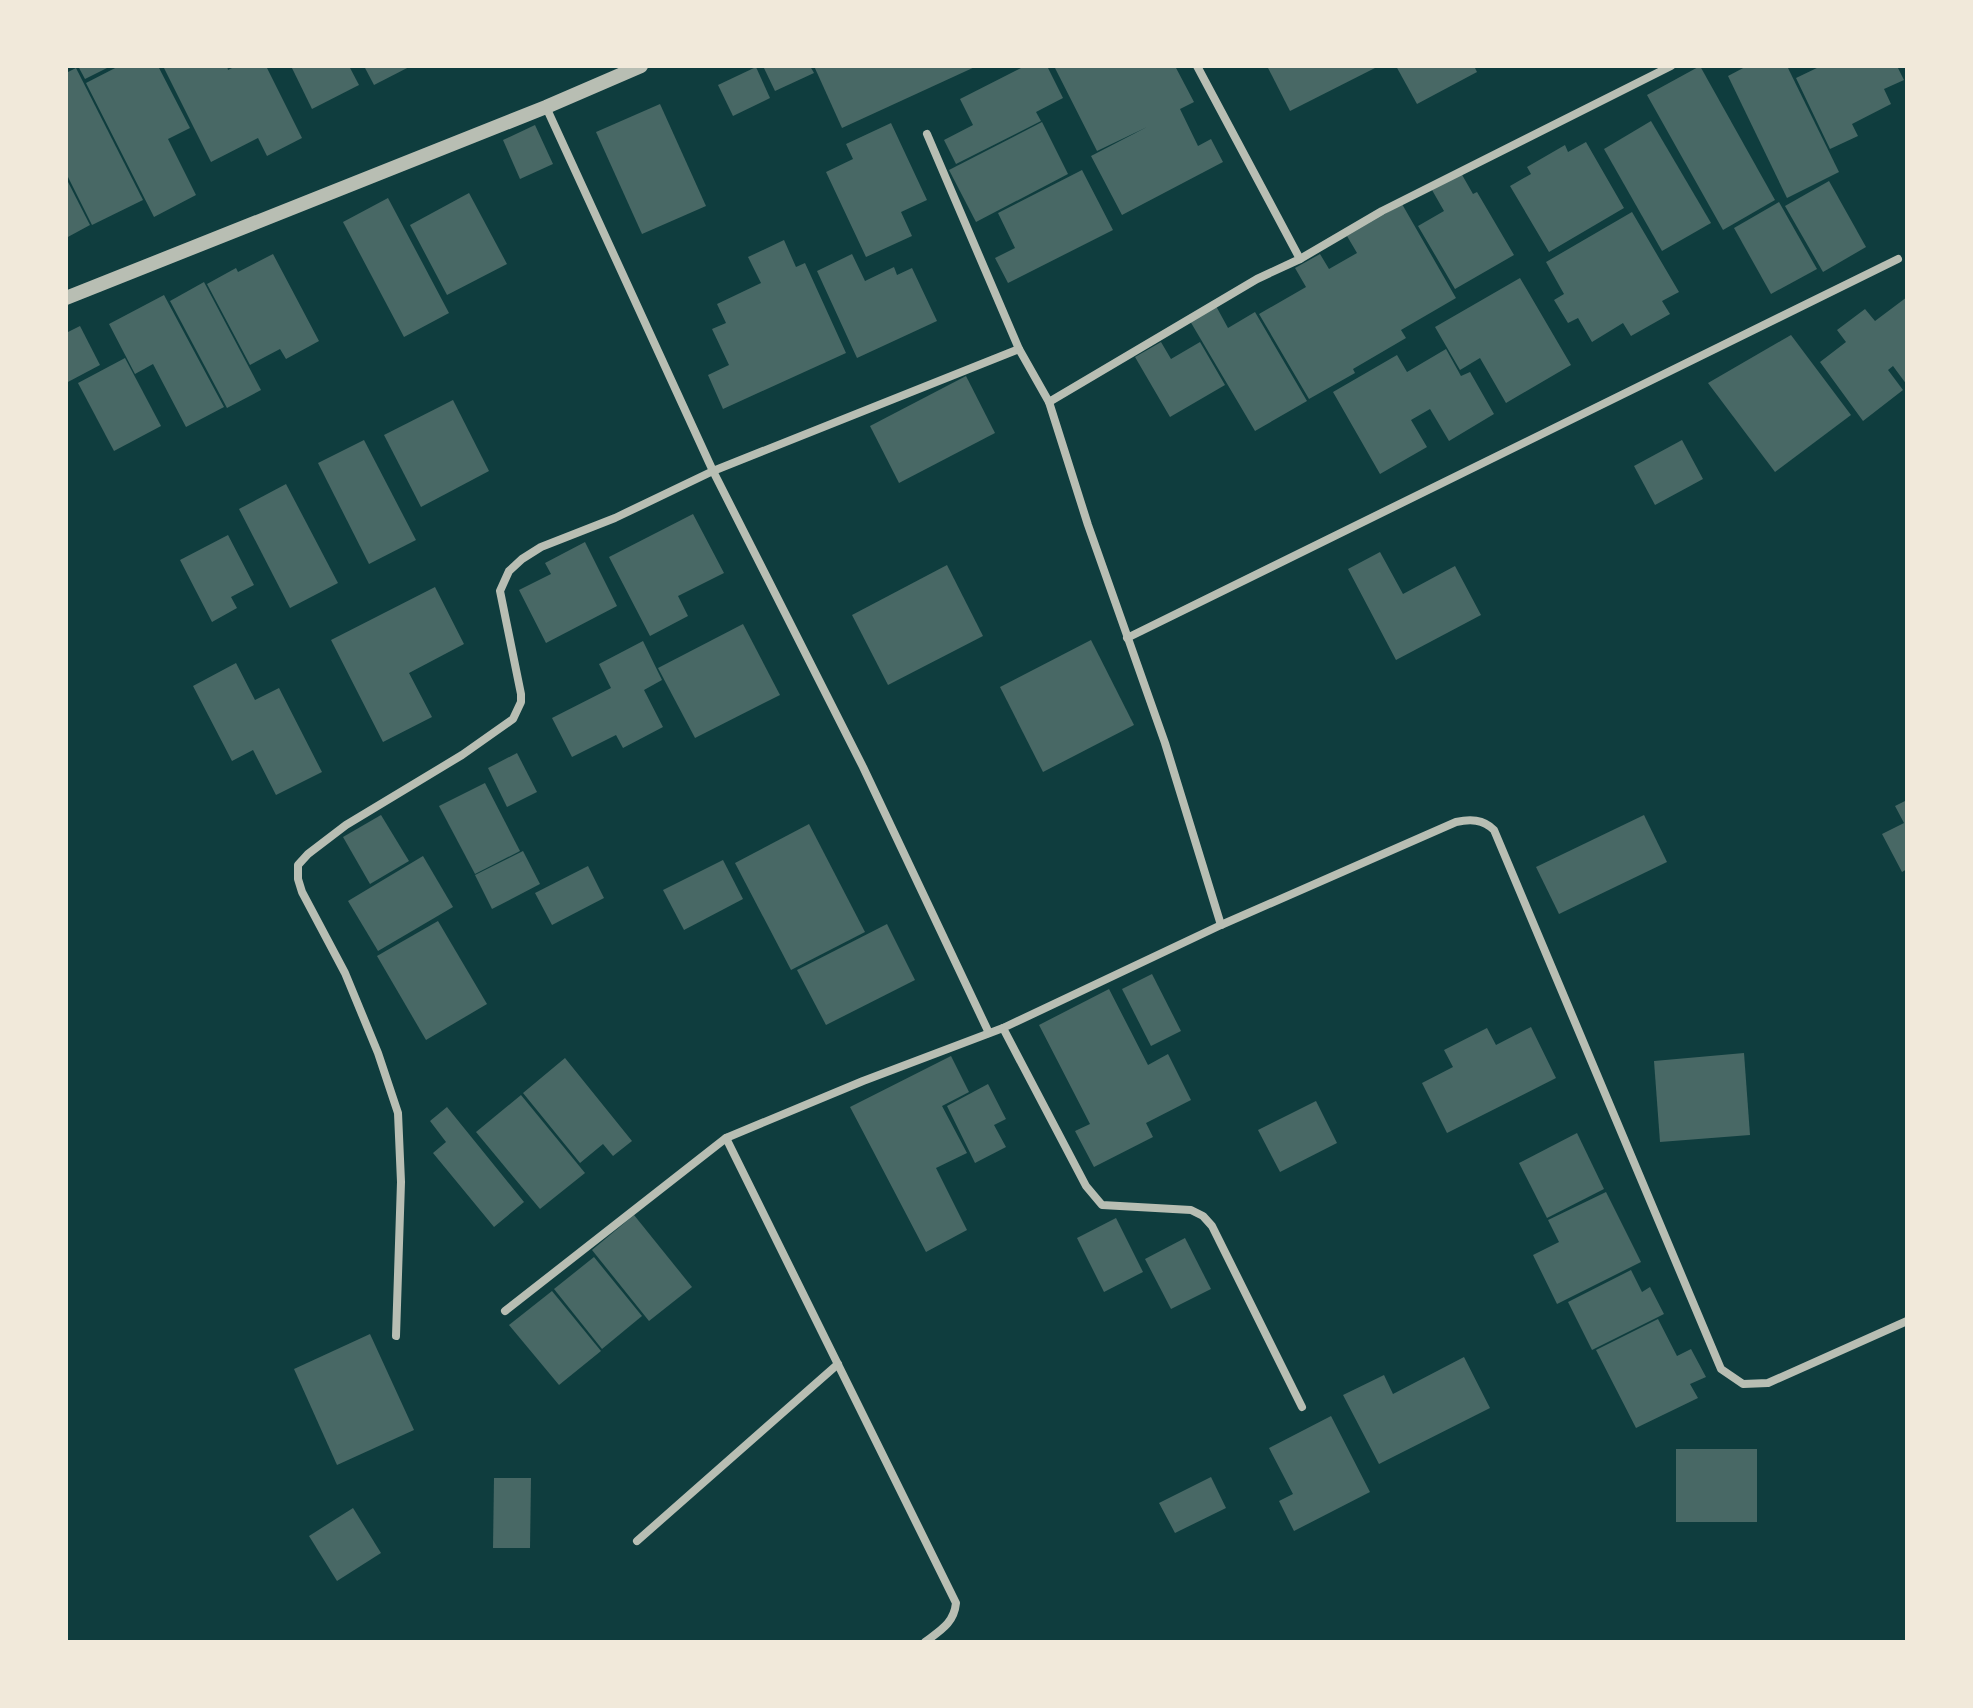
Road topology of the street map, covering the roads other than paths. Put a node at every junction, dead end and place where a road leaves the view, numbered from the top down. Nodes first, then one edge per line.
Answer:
1 (641, 66) edge
2 (1197, 66) edge
3 (1671, 66) edge
4 (546, 107) junction
5 (927, 134) dead end
6 (1300, 259) junction
7 (1898, 259) dead end
8 (66, 298) edge
9 (1019, 349) junction
10 (1049, 402) junction
11 (713, 471) junction
12 (1127, 638) junction
13 (1221, 925) junction
14 (1003, 1028) junction
15 (989, 1033) junction
16 (726, 1138) junction
17 (505, 1311) dead end
18 (1907, 1321) edge
19 (396, 1336) dead end
20 (838, 1364) junction
21 (1302, 1407) dead end
22 (637, 1541) dead end
23 (925, 1642) edge

1 - 4 street
2 - 6 street
3 - 6 street
4 - 8 street
4 - 11 street
5 - 9 street
6 - 10 street
7 - 12 street
9 - 10 street
9 - 11 street
10 - 12 street
11 - 15 street
11 - 19 street
12 - 13 street
13 - 14 street
13 - 18 street
14 - 15 street
14 - 21 street
15 - 16 street
16 - 17 street
16 - 20 street
20 - 22 street
20 - 23 street

